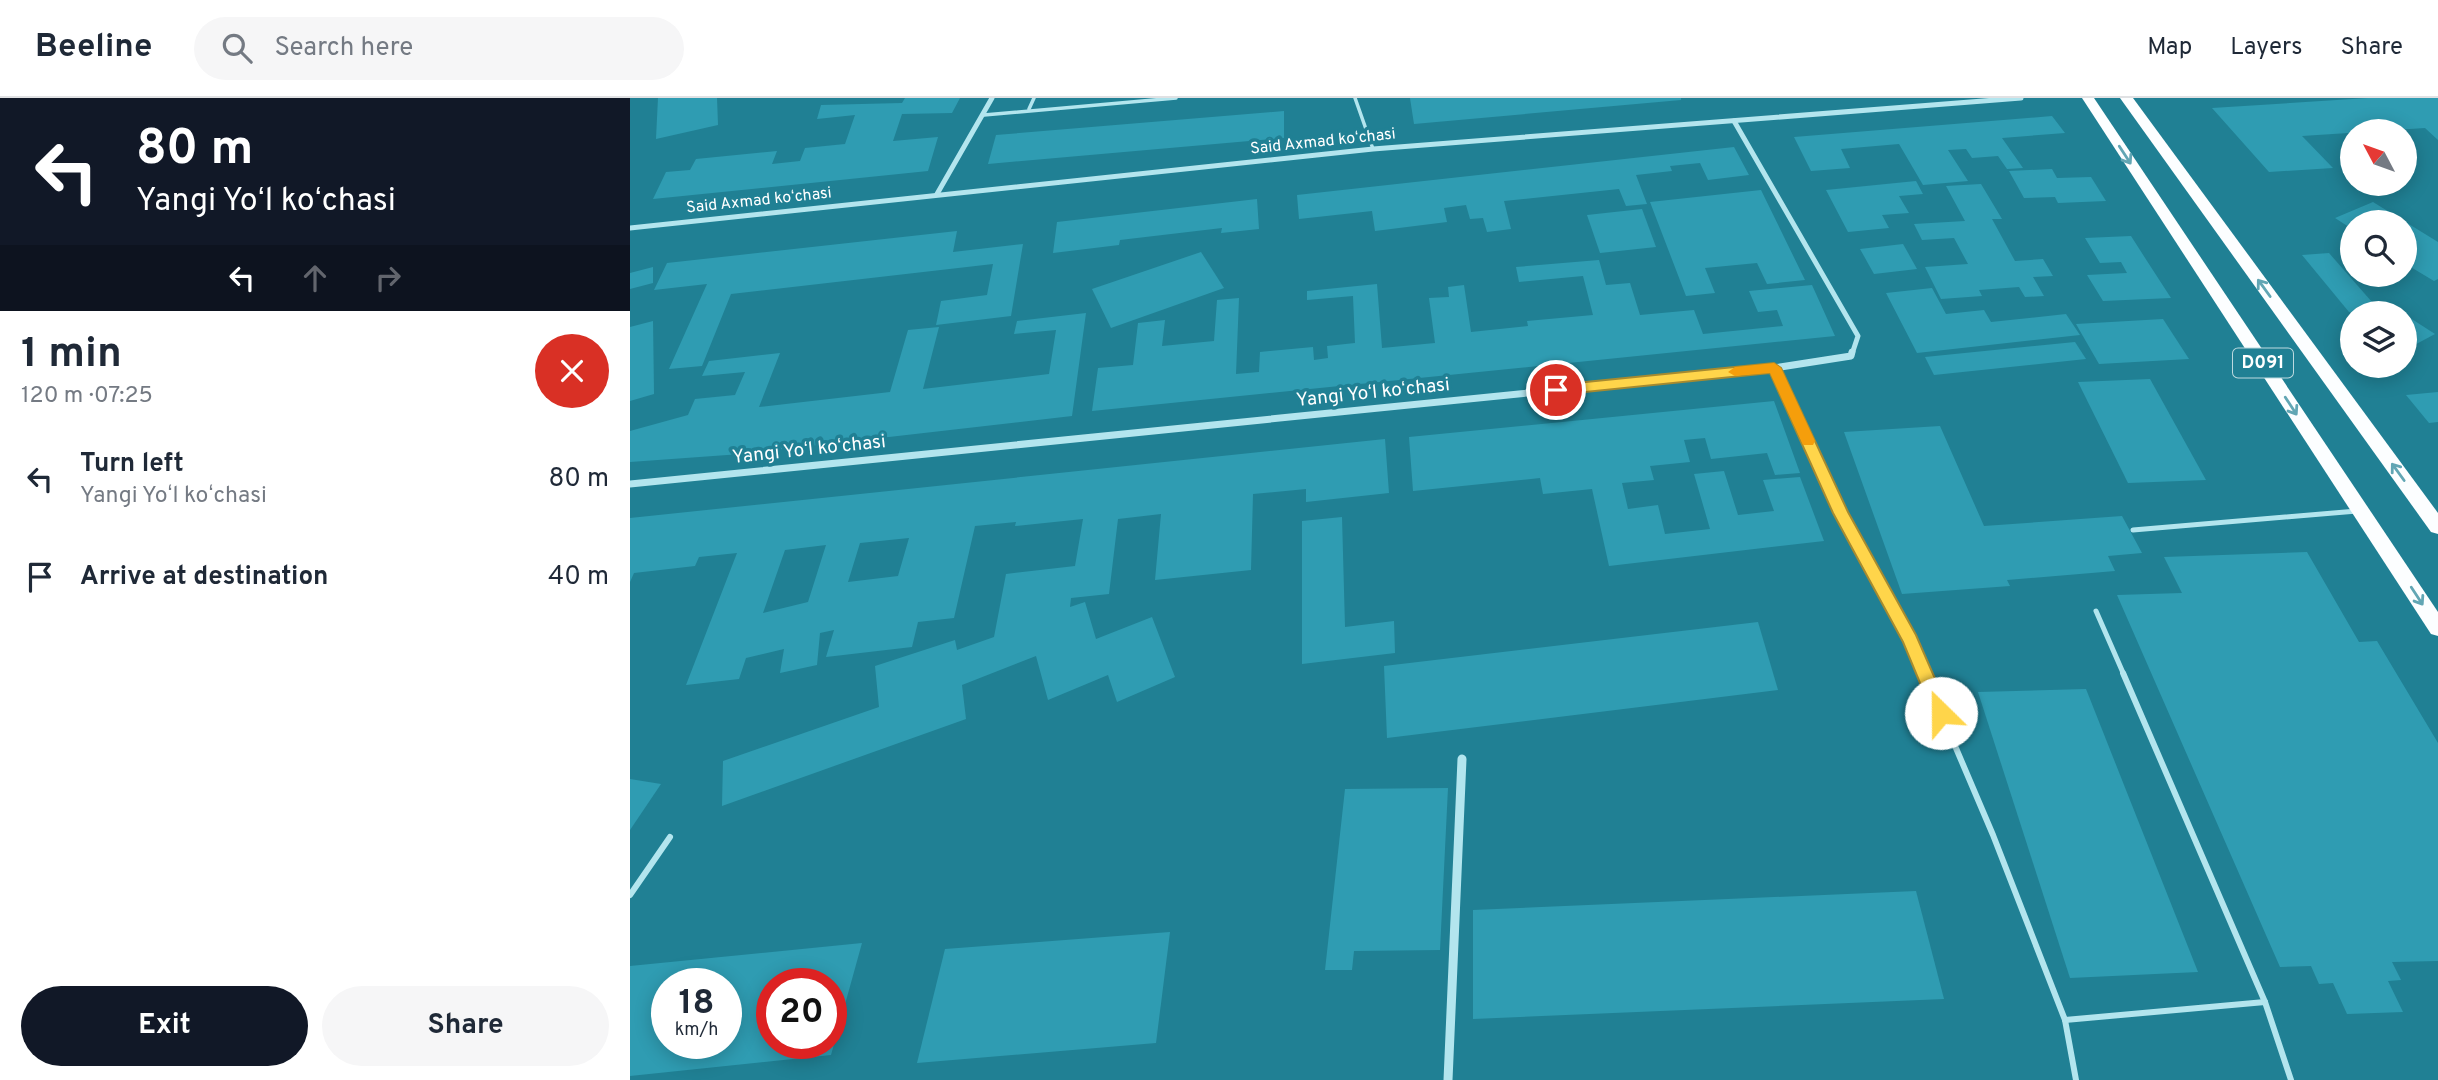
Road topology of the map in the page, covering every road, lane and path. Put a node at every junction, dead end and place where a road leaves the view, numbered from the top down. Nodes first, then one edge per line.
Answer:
1 (992, 98) edge
2 (1034, 98) edge
3 (1175, 98) edge
4 (1355, 98) edge
5 (2021, 98) edge
6 (2088, 98) edge
7 (2126, 98) edge
8 (1029, 109) junction
9 (984, 114) junction
10 (1734, 121) junction
11 (1373, 149) junction
12 (937, 194) junction
13 (630, 228) edge
14 (1774, 368) junction
15 (630, 484) edge
16 (2360, 510) junction
17 (2438, 527) edge
18 (2133, 530) dead end
19 (2096, 611) dead end
20 (2438, 628) edge
21 (1462, 759) dead end
22 (670, 837) dead end
23 (630, 895) edge
24 (2265, 1002) junction
25 (2065, 1020) junction
26 (1448, 1080) edge
27 (2077, 1080) edge
28 (2291, 1080) edge

1 - 9 street
2 - 8 lane
3 - 8 lane
4 - 11 lane
5 - 10 street, Said Axmad koʻchasi
6 -> 16 highway, D091
17 -> 7 highway, D091
8 - 9 lane
9 - 12 street
10 - 11 street, Said Axmad koʻchasi
10 - 14 street, Yangi Yoʻl koʻchasi
11 - 12 street, Said Axmad koʻchasi
12 - 13 street, Said Axmad koʻchasi
14 - 15 street, Yangi Yoʻl koʻchasi
14 - 25 lane
16 - 18 lane
16 -> 20 highway, D091
19 - 24 lane
21 - 26 street
22 - 23 lane
24 - 25 lane
24 - 28 lane
25 - 27 lane

